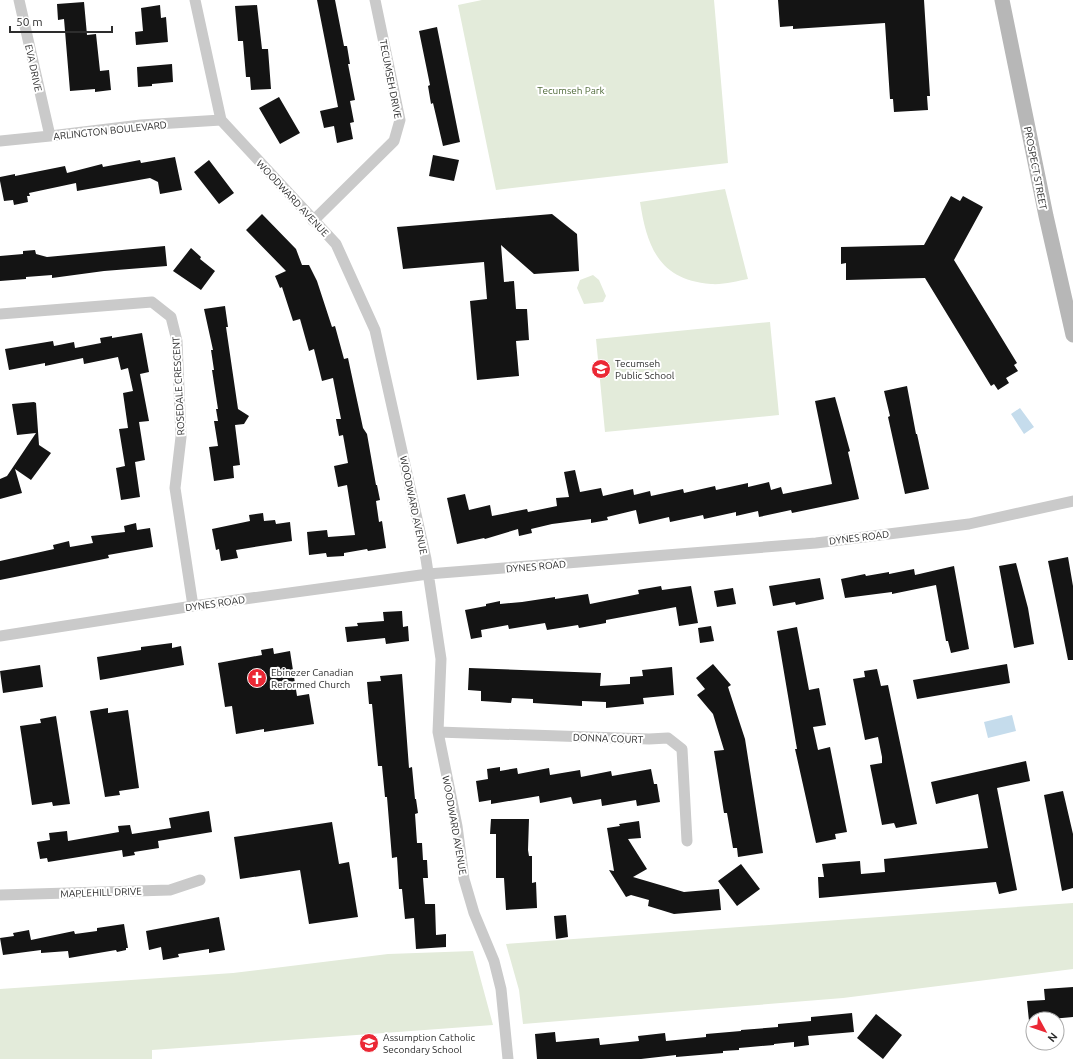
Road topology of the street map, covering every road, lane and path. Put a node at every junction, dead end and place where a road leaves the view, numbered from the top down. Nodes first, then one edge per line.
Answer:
1 (20, 0) edge
2 (195, 0) edge
3 (375, 0) edge
4 (1002, 0) edge
5 (221, 120) junction
6 (50, 136) junction
7 (0, 141) edge
8 (313, 220) junction
9 (0, 314) edge
10 (1073, 335) edge
11 (1073, 501) edge
12 (428, 574) junction
13 (192, 606) junction
14 (0, 636) edge
15 (438, 732) junction
16 (687, 841) dead end
17 (200, 880) dead end
18 (0, 895) edge
19 (508, 1059) edge

1 - 6 street, EVA DRIVE
2 - 5 street
3 - 8 street, TECUMSEH DRIVE
4 - 10 street, PROSPECT STREET
5 - 6 street, ARLINGTON BOULEVARD
5 - 8 street, WOODWARD AVENUE
6 - 7 street, ARLINGTON BOULEVARD
8 - 12 street, WOODWARD AVENUE
9 - 13 street, ROSEDALE CRESCENT
11 - 12 street, DYNES ROAD
12 - 13 street, DYNES ROAD
12 - 15 street, WOODWARD AVENUE
13 - 14 street, DYNES ROAD
15 - 16 street, DONNA COURT
15 - 19 street, WOODWARD AVENUE
17 - 18 street, MAPLEHILL DRIVE

